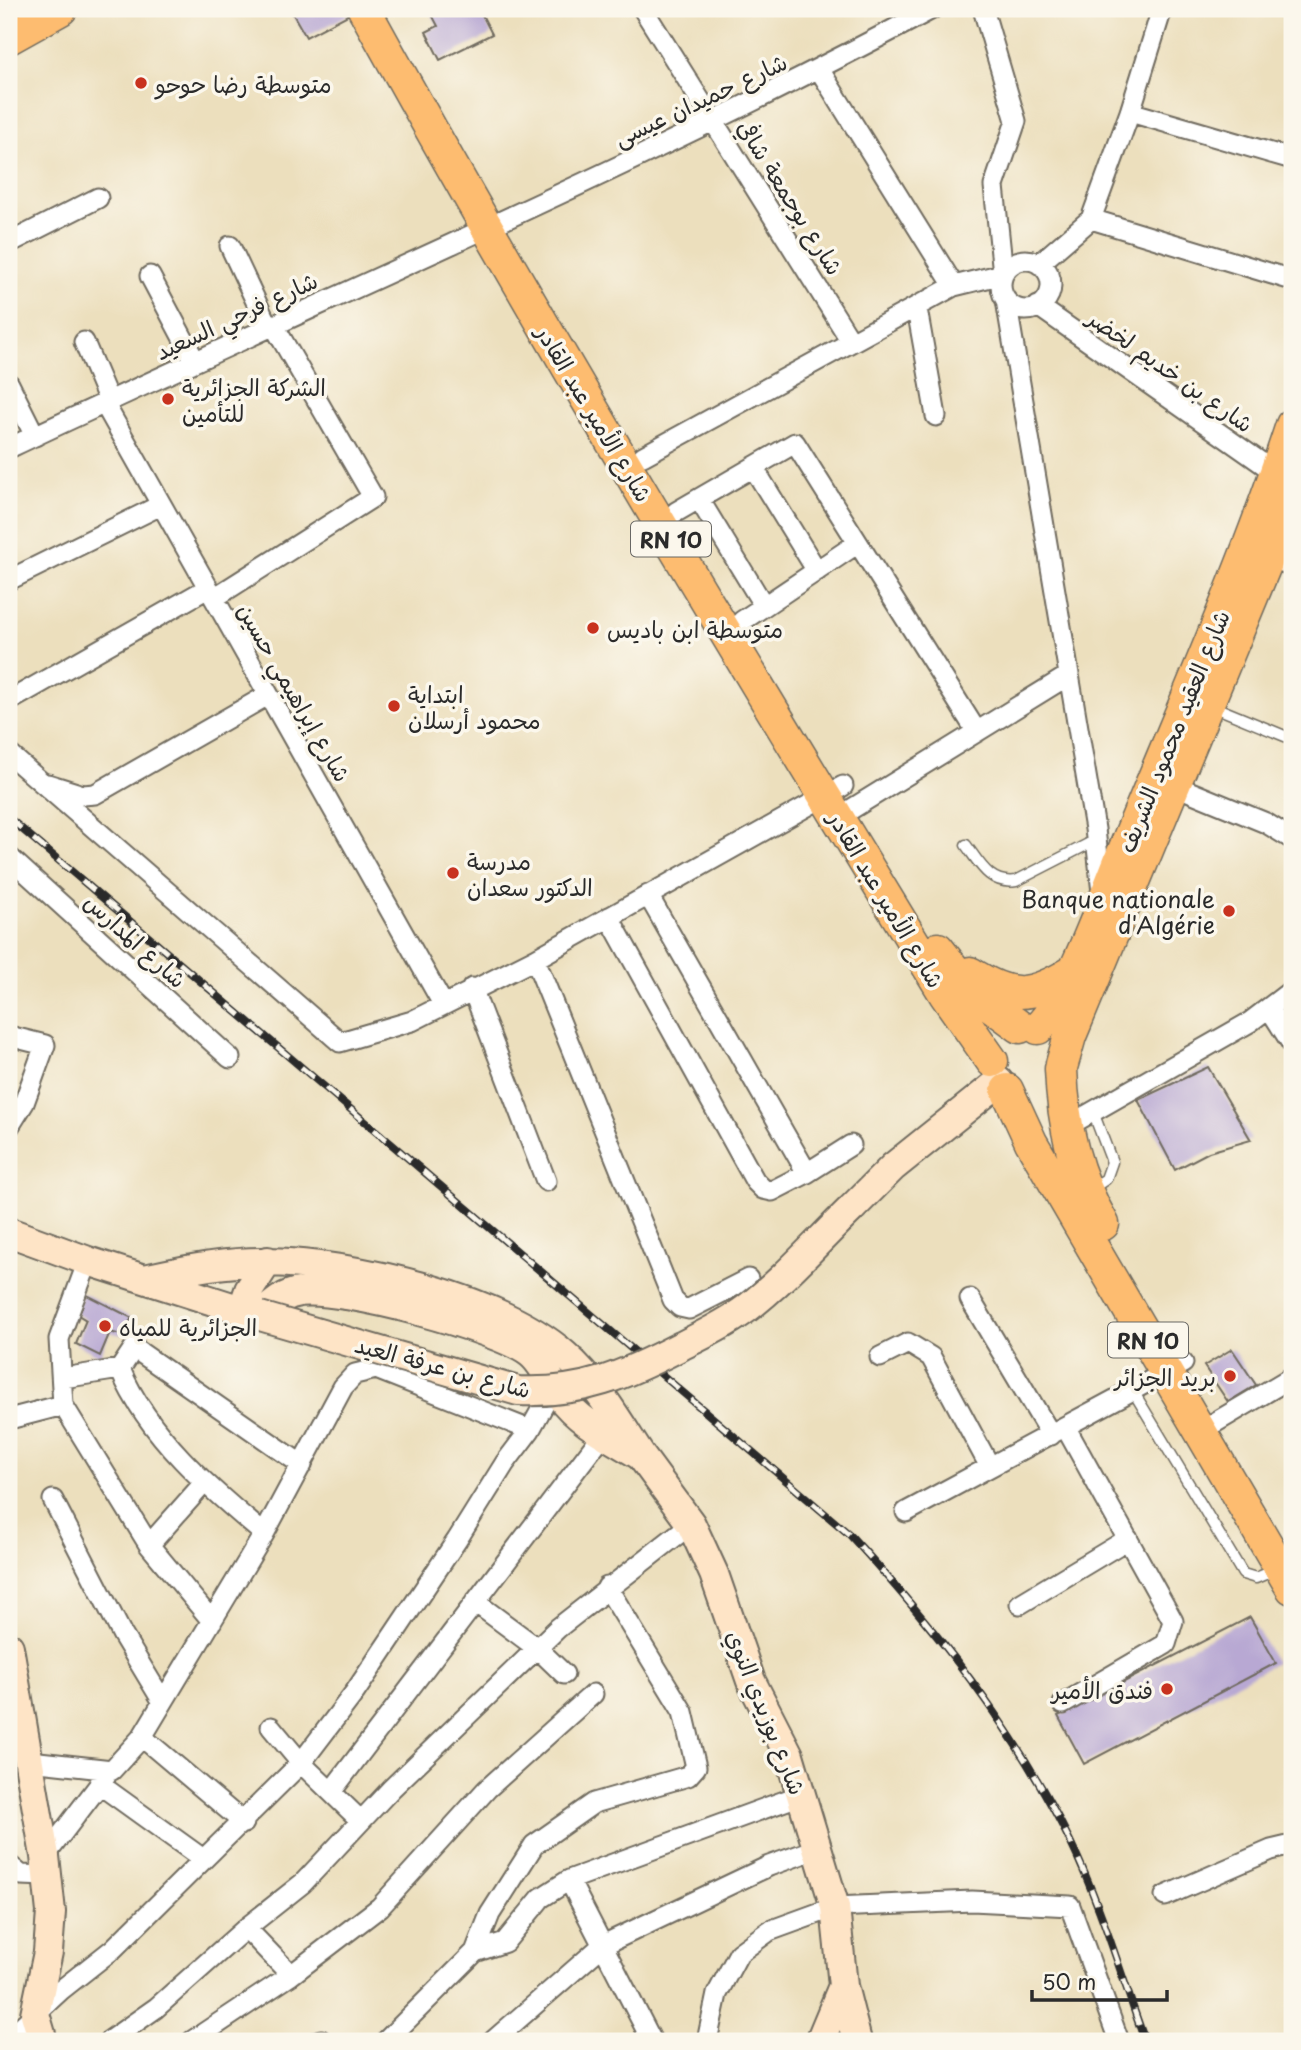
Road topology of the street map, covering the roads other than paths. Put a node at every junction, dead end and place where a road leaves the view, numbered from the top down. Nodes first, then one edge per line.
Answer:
1 (22, 9) edge
2 (61, 9) edge
3 (364, 9) edge
4 (386, 9) edge
5 (643, 9) edge
6 (932, 9) edge
7 (983, 9) edge
8 (1162, 9) edge
9 (9, 16) edge
10 (9, 38) edge
11 (819, 69) junction
12 (1130, 112) junction
13 (714, 118) junction
14 (1292, 159) edge
15 (98, 198) dead end
16 (1091, 219) junction
17 (493, 225) junction
18 (9, 243) edge
19 (230, 246) dead end
20 (1039, 264) junction
21 (1003, 274) junction
22 (150, 276) dead end
23 (1292, 280) edge
24 (954, 286) junction
25 (1006, 300) junction
26 (1038, 306) junction
27 (917, 309) junction
28 (271, 326) junction
29 (851, 341) junction
30 (85, 342) dead end
31 (195, 361) junction
32 (9, 384) edge
33 (106, 402) junction
34 (936, 416) dead end
35 (1292, 425) edge
36 (35, 436) junction
37 (9, 448) edge
38 (643, 456) junction
39 (753, 467) junction
40 (1284, 487) edge
41 (161, 505) junction
42 (687, 505) junction
43 (858, 542) junction
44 (1282, 557) edge
45 (817, 570) junction
46 (9, 580) edge
47 (211, 593) junction
48 (753, 614) junction
49 (1069, 675) junction
50 (268, 695) junction
51 (9, 701) edge
52 (1209, 705) junction
53 (977, 732) junction
54 (1292, 739) edge
55 (9, 754) edge
56 (40, 782) junction
57 (1176, 786) junction
58 (840, 802) junction
59 (1292, 839) edge
60 (1097, 840) junction
61 (966, 845) dead end
62 (9, 857) edge
63 (648, 895) junction
64 (1102, 902) junction
65 (609, 917) junction
66 (941, 953) junction
67 (535, 959) junction
68 (1071, 973) junction
69 (472, 988) junction
70 (1292, 990) edge
71 (443, 1004) junction
72 (1269, 1008) junction
73 (1029, 1028) junction
74 (9, 1036) edge
75 (1292, 1044) edge
76 (230, 1058) dead end
77 (1061, 1067) junction
78 (1000, 1078) junction
79 (1093, 1112) junction
80 (9, 1127) edge
81 (1066, 1127) junction
82 (851, 1144) dead end
83 (807, 1173) junction
84 (546, 1181) dead end
85 (1085, 1192) junction
86 (9, 1232) edge
87 (88, 1261) junction
88 (268, 1261) junction
89 (149, 1278) junction
90 (748, 1279) dead end
91 (970, 1299) dead end
92 (251, 1313) junction
93 (564, 1354) junction
94 (880, 1357) dead end
95 (1175, 1368) junction
96 (120, 1369) junction
97 (1292, 1377) edge
98 (63, 1378) junction
99 (555, 1386) junction
100 (1133, 1391) junction
101 (63, 1405) junction
102 (9, 1419) edge
103 (1216, 1422) junction
104 (530, 1430) junction
105 (1058, 1431) junction
106 (604, 1433) junction
107 (641, 1456) junction
108 (302, 1465) junction
109 (989, 1465) junction
110 (204, 1483) junction
111 (53, 1500) dead end
112 (906, 1512) dead end
113 (691, 1524) junction
114 (264, 1534) junction
115 (1128, 1539) junction
116 (149, 1545) junction
117 (1288, 1568) edge
118 (607, 1587) junction
119 (475, 1602) junction
120 (1020, 1604) dead end
121 (212, 1621) junction
122 (9, 1647) edge
123 (537, 1648) junction
124 (564, 1674) dead end
125 (593, 1693) dead end
126 (163, 1702) junction
127 (1063, 1704) dead end
128 (271, 1727) dead end
129 (142, 1737) junction
130 (30, 1761) junction
131 (301, 1763) junction
132 (105, 1777) junction
133 (331, 1792) junction
134 (801, 1795) junction
135 (361, 1821) junction
136 (244, 1823) junction
137 (1292, 1845) edge
138 (819, 1848) junction
139 (203, 1859) junction
140 (9, 1866) edge
141 (46, 1866) junction
142 (569, 1880) junction
143 (1165, 1896) dead end
144 (835, 1907) junction
145 (246, 1928) junction
146 (603, 1945) junction
147 (475, 1952) junction
148 (291, 1975) junction
149 (843, 1986) junction
150 (36, 2014) junction
151 (9, 2038) edge
152 (43, 2041) edge
153 (109, 2041) edge
154 (192, 2041) edge
155 (386, 2041) edge
156 (494, 2041) edge
157 (652, 2041) edge
158 (707, 2041) edge
159 (820, 2041) edge
160 (857, 2041) edge
161 (1119, 2041) edge

1 - 9 main road
2 - 10 main road
3 - 17 main road, شارع الأمير عبد القادر / RN 10
4 - 17 main road, شارع الأمير عبد القادر / RN 10
5 - 13 street, شارع بوجمعة شافي
6 - 11 street, شارع حميدان عيسى
7 - 21 street
8 - 12 street
11 - 13 street, شارع حميدان عيسى
11 - 24 street
12 - 14 street
12 - 16 street
13 - 17 street, شارع حميدان عيسى
13 - 29 street, شارع بوجمعة شافي
15 - 18 street
16 - 20 street
16 - 23 street
17 - 28 street, شارع فرحي السعيد
17 - 38 main road, شارع الأمير عبد القادر / RN 10
17 - 58 main road, شارع الأمير عبد القادر / RN 10
19 - 28 street
20 - 21 street
20 - 26 street
21 - 24 street
21 - 25 street
22 - 31 street
24 - 27 street
25 - 26 street
25 - 49 street
26 - 40 street, شارع بن خديم لخضر
27 - 29 street
27 - 34 street
28 - 31 street, شارع فرحي السعيد
28 - 47 street
29 - 38 street
30 - 33 street, شارع إبراهيمي حسين
31 - 33 street, شارع فرحي السعيد
32 - 36 street
33 - 36 street, شارع فرحي السعيد
33 - 41 street, شارع إبراهيمي حسين
35 - 40 main road, شارع العقيد محمود الشريف
36 - 37 street, شارع فرحي السعيد
38 - 42 main road, شارع الأمير عبد القادر / RN 10
39 - 42 street
39 - 43 street
39 - 45 street
40 - 44 main road, شارع العقيد محمود الشريف
40 - 64 main road, شارع العقيد محمود الشريف
41 - 46 street
41 - 47 street, شارع إبراهيمي حسين
42 - 48 main road, شارع الأمير عبد القادر / RN 10
43 - 45 street
43 - 53 street
44 - 52 main road, شارع العقيد محمود الشريف
45 - 48 street
47 - 50 street, شارع إبراهيمي حسين
47 - 51 street
48 - 58 main road, شارع الأمير عبد القادر / RN 10
49 - 53 street
49 - 60 street
50 - 56 street
50 - 71 street, شارع إبراهيمي حسين
52 - 54 lane
52 - 57 main road, شارع العقيد محمود الشريف
53 - 58 street
55 - 56 street
56 - 71 street
57 - 59 street
57 - 77 main road, شارع العقيد محمود الشريف
58 - 63 street
58 - 66 main road, شارع الأمير عبد القادر / RN 10
58 - 78 main road, شارع الأمير عبد القادر / RN 10
60 - 61 lane
60 - 64 street
62 - 76 street, شارع المدارس
63 - 65 street
63 - 83 street
64 - 68 main road, شارع العقيد محمود الشريف
65 - 67 street
65 - 83 street
66 - 68 main road
66 - 73 main road, شارع الأمير عبد القادر / RN 10
67 - 69 street
67 - 90 street
68 - 73 main road, شارع العقيد محمود الشريف
69 - 71 street
69 - 84 street
70 - 72 street
72 - 75 street
72 - 79 street
73 - 77 main road
73 - 78 main road
74 - 80 street
77 - 78 main road
77 - 81 main road, شارع الأمير عبد القادر / RN 10
78 - 92 street, شارع بن عرفة العيد, bridge
78 - 95 main road, شارع الأمير عبد القادر / RN 10
79 - 81 street
79 - 85 lane
81 - 85 main road, شارع الأمير عبد القادر / RN 10
82 - 83 street
85 - 95 main road, شارع الأمير عبد القادر / RN 10
86 - 87 street, شارع بن عرفة العيد
87 - 89 street, شارع بن عرفة العيد
87 - 98 street
88 - 89 street, شارع بوزيدي النوي
88 - 92 street
88 - 93 street, شارع بوزيدي النوي
89 - 92 street, شارع بن عرفة العيد
91 - 105 street
92 - 99 street, شارع بوزيدي النوي
93 - 99 street
93 - 107 street, شارع بوزيدي النوي
94 - 109 street
95 - 100 street
95 - 103 main road, شارع الأمير عبد القادر / RN 10
95 - 117 main road, شارع الأمير عبد القادر / RN 10
96 - 98 street
96 - 108 street
96 - 110 street
97 - 103 street
98 - 101 street
99 - 104 street
99 - 106 street, شارع بوزيدي النوي
100 - 105 street
100 - 117 lane
101 - 102 street
101 - 116 street
103 - 117 main road, شارع الأمير عبد القادر / RN 10
104 - 108 street
104 - 131 street
105 - 109 street
105 - 115 street
106 - 107 street, شارع بوزيدي النوي
106 - 119 street
107 - 113 street, شارع بوزيدي النوي
108 - 114 street
109 - 112 street
110 - 114 street
110 - 116 street
111 - 126 street
113 - 118 street
113 - 134 street, شارع بوزيدي النوي
114 - 121 street
115 - 120 street
115 - 127 street
116 - 121 street
118 - 123 street
118 - 147 street
119 - 123 street
119 - 133 street
121 - 126 street
122 - 130 street
123 - 124 street
123 - 135 street
125 - 148 street
126 - 129 street
128 - 131 street
129 - 132 street
129 - 136 street
130 - 132 street
130 - 141 street
131 - 133 street
131 - 136 street
132 - 139 street
132 - 141 street
133 - 135 street
134 - 138 street, شارع بوزيدي النوي
134 - 142 street
135 - 145 street
136 - 139 street
137 - 143 street
138 - 144 street, شارع بوزيدي النوي
138 - 146 street
139 - 150 street
140 - 141 street
141 - 150 street
142 - 146 street
142 - 147 street
144 - 149 street, شارع بوزيدي النوي
144 - 158 street
144 - 161 street
145 - 148 street
145 - 153 street
146 - 156 street
146 - 157 street
147 - 155 street
148 - 154 street
149 - 159 street
149 - 160 street, شارع بوزيدي النوي
150 - 151 street
150 - 152 street

